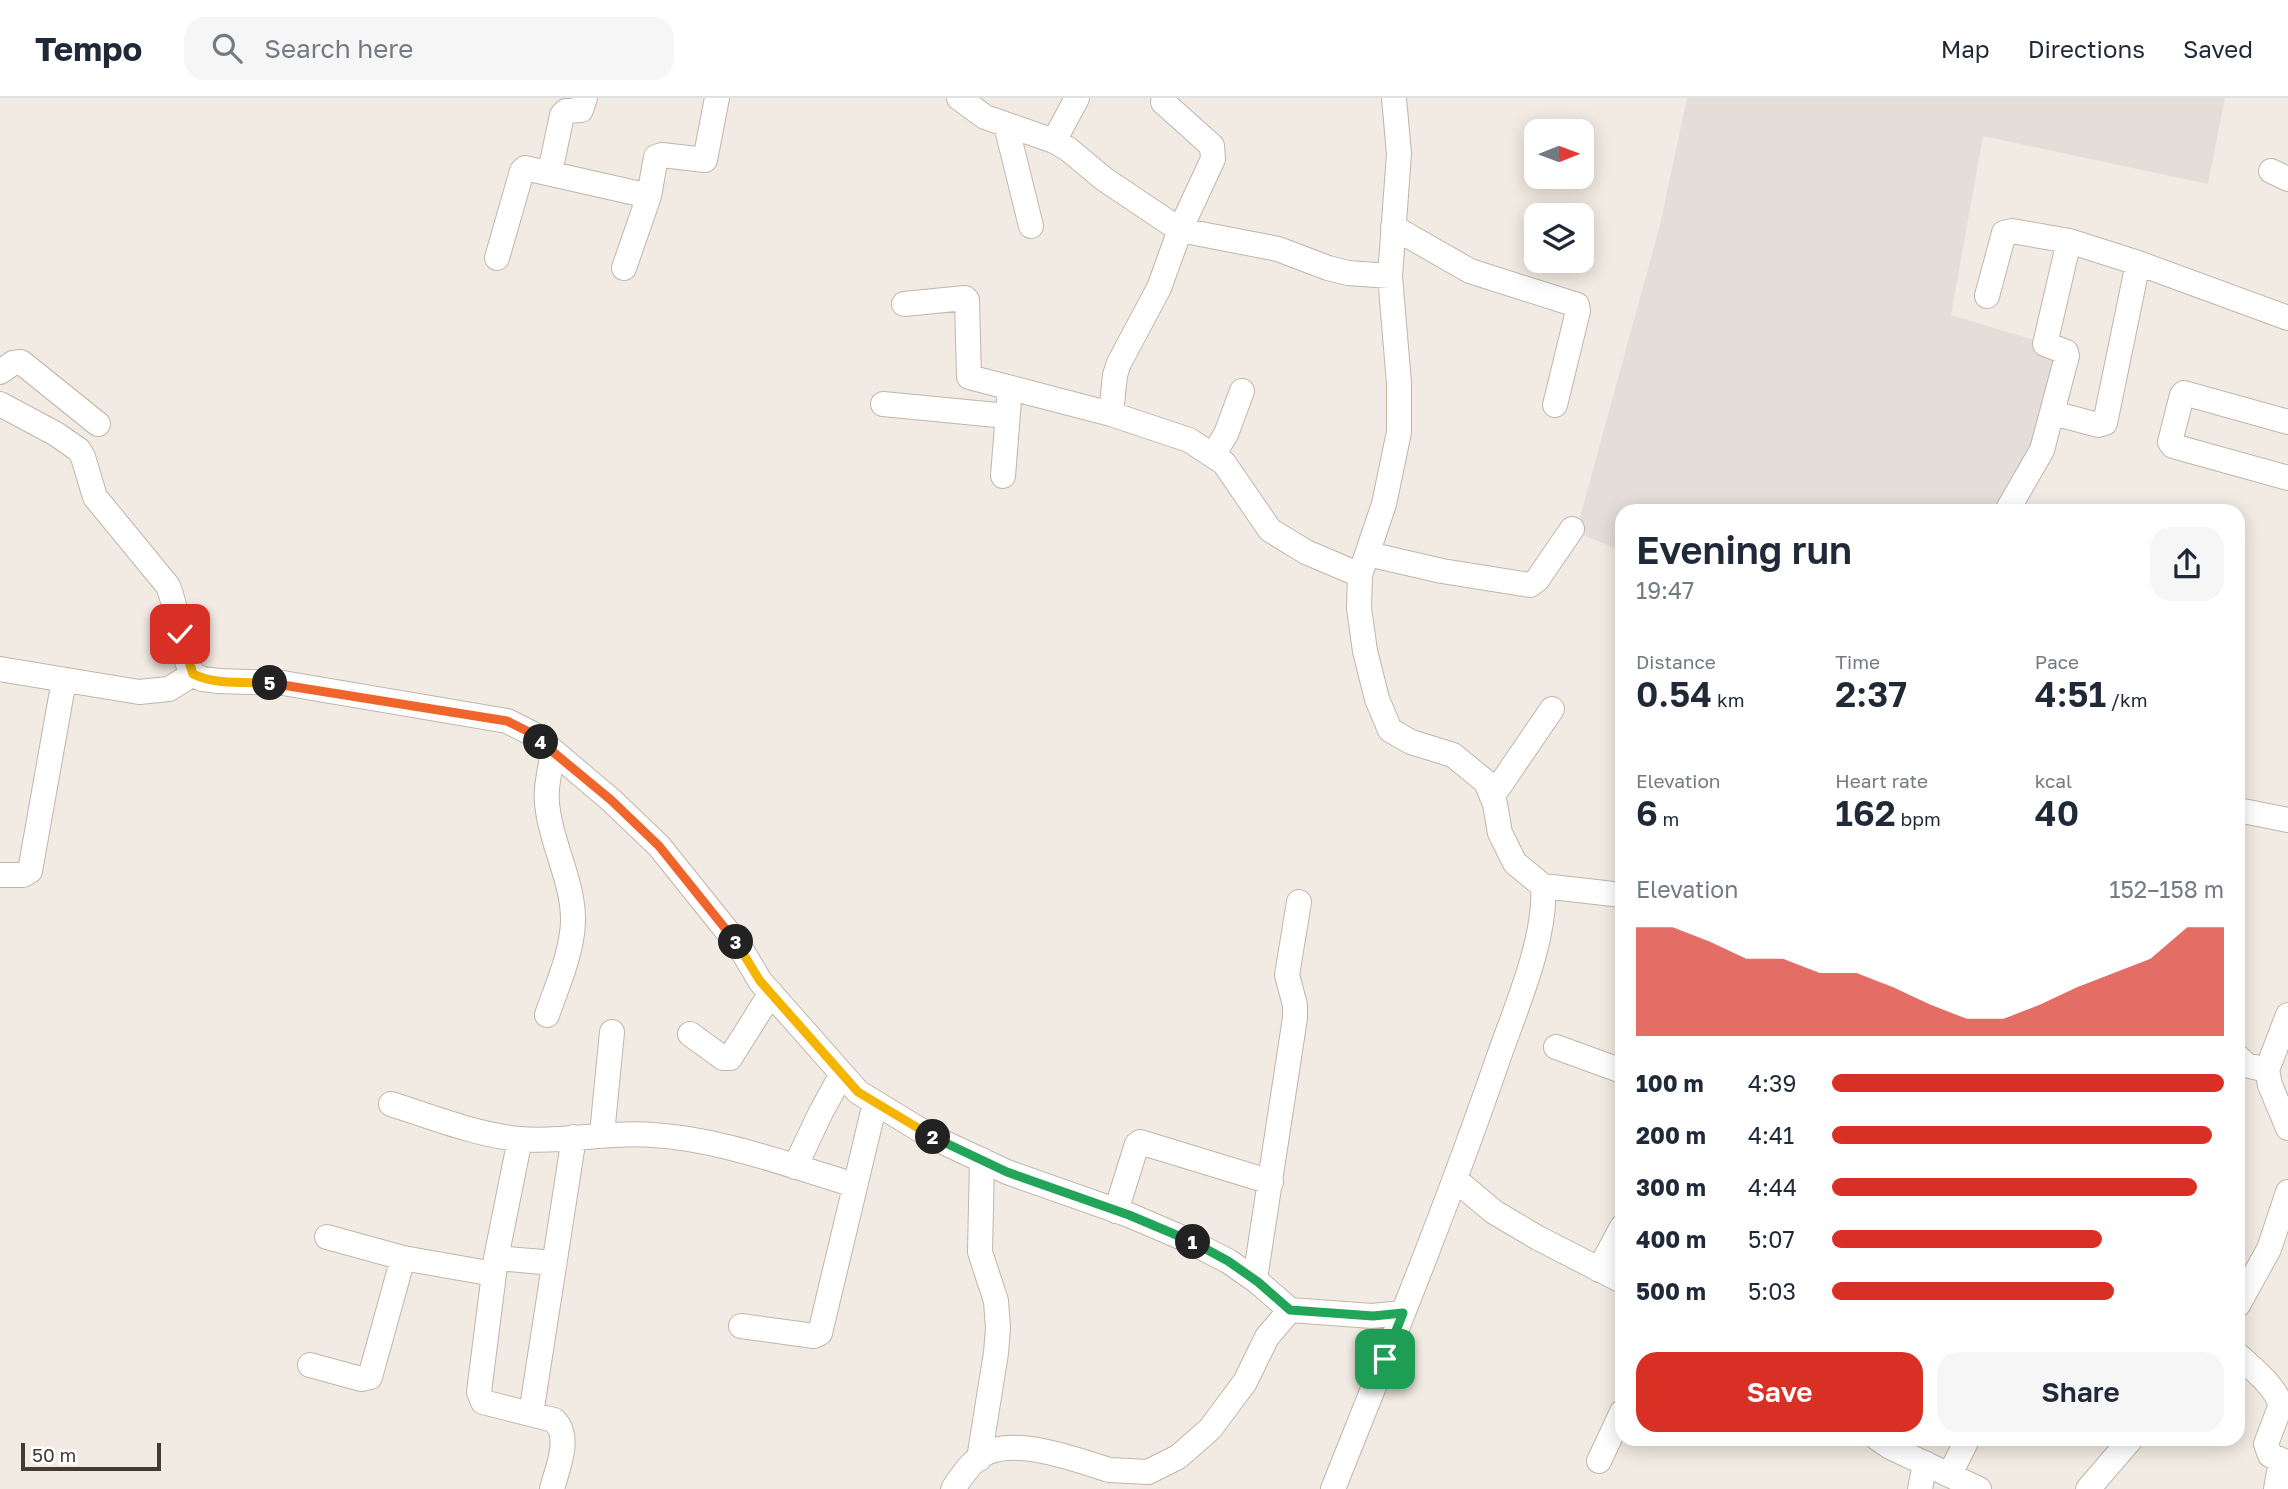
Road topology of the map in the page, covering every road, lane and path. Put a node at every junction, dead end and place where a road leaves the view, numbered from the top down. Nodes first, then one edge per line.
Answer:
1 (585, 98) edge
2 (717, 98) edge
3 (959, 98) edge
4 (1077, 98) edge
5 (1394, 98) edge
6 (1163, 102) dead end
7 (1006, 125) junction
8 (1054, 141) junction
9 (550, 172) junction
10 (649, 196) junction
11 (1031, 226) dead end
12 (1393, 227) junction
13 (1180, 230) junction
14 (2068, 241) junction
15 (497, 258) dead end
16 (2138, 263) junction
17 (624, 268) dead end
18 (1390, 276) junction
19 (1987, 296) dead end
20 (904, 304) dead end
21 (2288, 318) edge
22 (0, 372) edge
23 (1010, 388) junction
24 (1242, 391) dead end
25 (0, 404) edge
26 (883, 404) dead end
27 (1555, 405) dead end
28 (2053, 413) junction
29 (1111, 414) junction
30 (1007, 416) junction
31 (2288, 422) edge
32 (98, 424) dead end
33 (1213, 455) junction
34 (1003, 476) dead end
35 (2288, 477) edge
36 (2011, 504) edge
37 (1572, 529) dead end
38 (1364, 565) junction
39 (0, 669) edge
40 (193, 674) junction
41 (64, 680) junction
42 (1552, 709) dead end
43 (553, 752) junction
44 (1492, 797) junction
45 (2245, 811) edge
46 (2288, 820) edge
47 (0, 875) edge
48 (1543, 886) junction
49 (1615, 894) edge
50 (1299, 902) dead end
51 (771, 993) junction
52 (547, 1015) dead end
53 (2288, 1015) edge
54 (612, 1032) dead end
55 (690, 1034) dead end
56 (1556, 1047) dead end
57 (2245, 1064) edge
58 (1615, 1068) edge
59 (2267, 1070) junction
60 (842, 1074) junction
61 (875, 1103) junction
62 (390, 1104) dead end
63 (2288, 1128) edge
64 (602, 1134) junction
65 (574, 1137) junction
66 (520, 1139) junction
67 (982, 1160) junction
68 (795, 1167) junction
69 (1456, 1180) junction
70 (1271, 1182) junction
71 (855, 1185) junction
72 (2288, 1192) edge
73 (1116, 1211) junction
74 (327, 1237) dead end
75 (1615, 1240) edge
76 (403, 1258) junction
77 (554, 1263) junction
78 (495, 1266) junction
79 (1599, 1270) junction
80 (1615, 1277) edge
81 (1255, 1279) junction
82 (2245, 1293) edge
83 (1290, 1310) junction
84 (1403, 1313) junction
85 (741, 1326) dead end
86 (2245, 1362) edge
87 (310, 1365) dead end
88 (531, 1414) junction
89 (1615, 1427) edge
90 (1892, 1446) edge
91 (1964, 1446) edge
92 (2125, 1446) edge
93 (979, 1459) junction
94 (1599, 1461) dead end
95 (2285, 1462) edge
96 (1925, 1463) junction
97 (1950, 1475) junction
98 (1115, 1480) edge
99 (552, 1489) edge
100 (953, 1489) edge
101 (1333, 1489) edge
102 (1920, 1489) edge
103 (1979, 1489) edge
104 (2088, 1489) edge
105 (2276, 1489) edge

1 - 9 street
2 - 10 street
3 - 7 street
4 - 8 street
5 - 12 street
6 - 13 street
7 - 8 street
7 - 11 street
8 - 13 street
9 - 10 street
9 - 15 street
10 - 17 street
12 - 18 street
12 - 27 street
13 - 18 street
13 - 29 street
14 - 16 street
14 - 19 street
14 - 28 street
16 - 21 street
16 - 28 street
18 - 38 street
20 - 23 street
22 - 32 street
23 - 29 street
23 - 30 street
24 - 33 street
25 - 40 street
26 - 30 street
28 - 36 street
29 - 33 street
30 - 34 street
31 - 35 street
33 - 38 street
37 - 38 street
38 - 44 street
39 - 41 street
40 - 41 street
40 - 43 street
41 - 47 street
42 - 44 street
43 - 51 street
43 - 52 street
44 - 48 street
45 - 46 street
48 - 49 street
48 - 69 street
50 - 70 street
51 - 55 street
51 - 60 street
53 - 59 street
54 - 64 street
56 - 58 street
57 - 59 street
59 - 63 street
60 - 61 street
60 - 68 street
61 - 67 street
61 - 71 street
62 - 66 street
64 - 65 street
64 - 68 street
65 - 66 street
65 - 77 street
66 - 78 street
67 - 73 street
67 - 93 street
68 - 71 street
69 - 79 street
69 - 84 street
70 - 73 street
70 - 81 street
71 - 85 street
72 - 82 street
73 - 81 street
74 - 76 street
75 - 79 street
76 - 78 street
76 - 87 street
77 - 78 street
77 - 88 street
78 - 88 street
79 - 80 street
81 - 83 street
83 - 84 street
83 - 98 street
84 - 101 street
86 - 95 street
88 - 99 street
89 - 94 street
90 - 96 street
91 - 97 street
92 - 104 street
93 - 98 street
93 - 100 street
95 - 105 street
96 - 97 street
96 - 102 street
97 - 103 street

